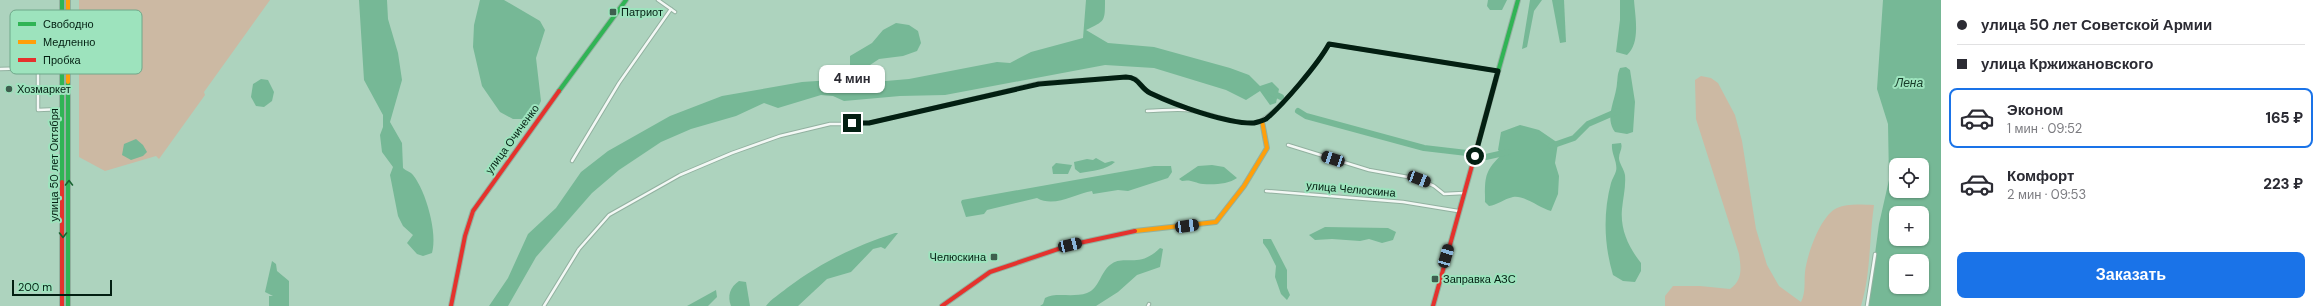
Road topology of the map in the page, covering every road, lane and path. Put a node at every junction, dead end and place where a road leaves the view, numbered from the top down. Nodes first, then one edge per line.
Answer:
1 (62, 0) edge
2 (626, 0) edge
3 (658, 0) edge
4 (1518, 0) edge
5 (671, 9) junction
6 (62, 10) edge
7 (675, 12) dead end
8 (0, 69) edge
9 (10, 69) edge
10 (1498, 71) junction
11 (38, 74) edge
12 (63, 74) edge
13 (68, 74) edge
14 (63, 109) junction
15 (1147, 111) dead end
16 (1193, 111) junction
17 (1262, 121) junction
18 (852, 123) dead end
19 (841, 124) dead end
20 (1288, 145) dead end
21 (572, 161) dead end
22 (1266, 191) dead end
23 (1464, 193) junction
24 (1458, 211) junction
25 (1875, 254) dead end
26 (62, 306) edge
27 (68, 306) edge
28 (451, 306) edge
29 (544, 306) edge
30 (942, 306) edge
31 (1433, 306) edge
32 (1867, 306) edge

1 - 6 main road, улица 50 лет Октября
2 - 28 main road, улица Очиченко
3 - 5 street
4 - 10 main road
5 - 7 street
5 - 21 street
8 - 9 street
10 - 17 street
10 - 23 main road
11 - 14 street
12 - 14 main road, улица 50 лет Октября
27 -> 13 main road, улица 50 лет Октября
14 -> 26 main road, улица 50 лет Октября
15 - 16 street
16 - 17 street
16 - 18 street
17 - 30 main road
19 - 29 street
20 - 23 street, улица Челюскина
22 - 24 street, улица Челюскина
23 - 24 main road
24 - 31 main road
25 - 32 street

